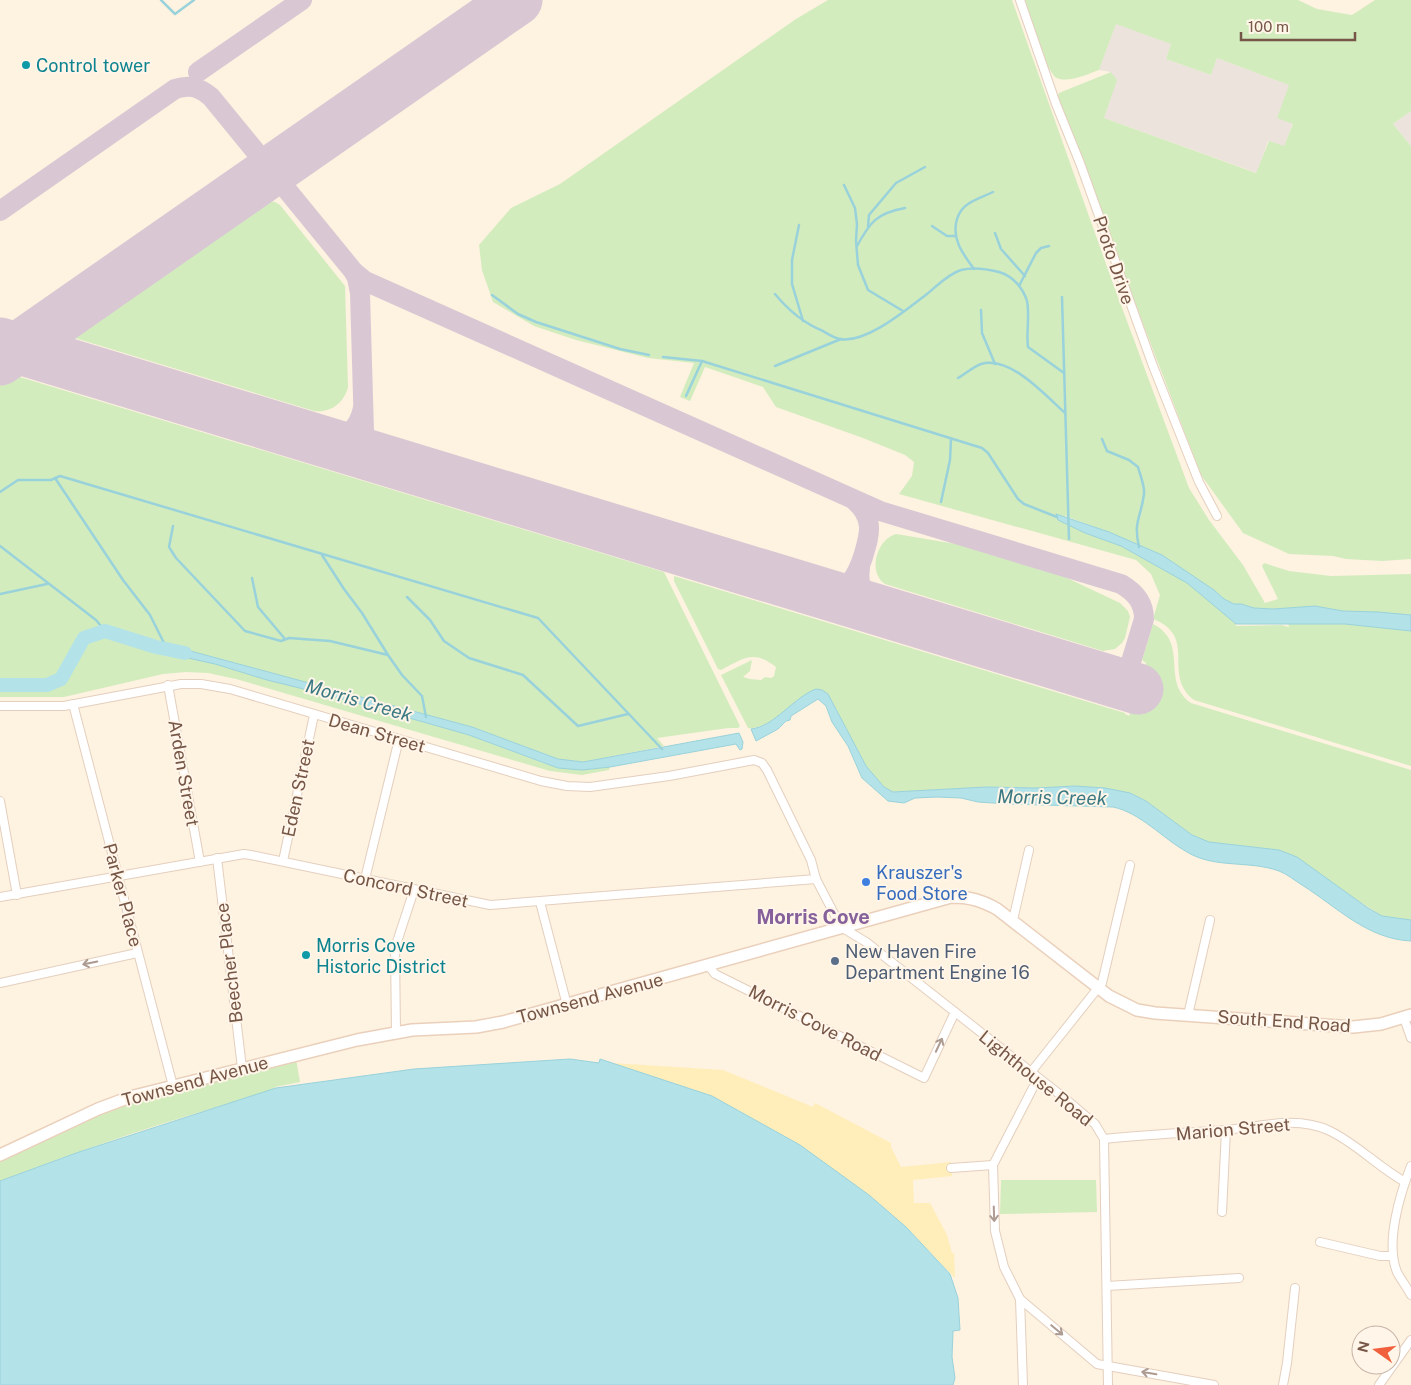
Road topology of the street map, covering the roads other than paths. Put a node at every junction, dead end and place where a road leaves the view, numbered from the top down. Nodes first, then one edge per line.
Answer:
1 (1020, 0) edge
2 (1217, 516) dead end
3 (168, 685) junction
4 (73, 704) junction
5 (0, 706) edge
6 (314, 715) junction
7 (399, 739) junction
8 (0, 801) edge
9 (1029, 850) dead end
10 (217, 858) junction
11 (282, 861) junction
12 (200, 862) junction
13 (1130, 865) dead end
14 (117, 877) junction
15 (816, 878) junction
16 (366, 880) junction
17 (414, 890) junction
18 (17, 895) junction
19 (0, 897) edge
20 (540, 902) junction
21 (1013, 920) junction
22 (1210, 920) dead end
23 (841, 928) junction
24 (138, 953) junction
25 (708, 965) junction
26 (0, 983) edge
27 (1097, 988) junction
28 (567, 1005) junction
29 (955, 1012) junction
30 (1156, 1013) joint
31 (1188, 1015) junction
32 (1408, 1016) edge
33 (396, 1033) junction
34 (1411, 1038) edge
35 (242, 1068) junction
36 (1031, 1072) junction
37 (1038, 1078) junction
38 (173, 1086) junction
39 (1226, 1130) junction
40 (1104, 1139) junction
41 (0, 1155) edge
42 (993, 1165) junction
43 (1411, 1166) edge
44 (951, 1168) dead end
45 (1405, 1182) junction
46 (1222, 1212) dead end
47 (1320, 1242) dead end
48 (1393, 1256) junction
49 (1238, 1278) dead end
50 (1107, 1286) junction
51 (1295, 1288) dead end
52 (1411, 1295) edge
53 (1020, 1299) junction
54 (1411, 1340) edge
55 (1108, 1365) junction
56 (1023, 1385) edge
57 (1108, 1385) edge
58 (1214, 1385) edge
59 (1283, 1385) edge
60 (1379, 1385) edge

1 - 2 street, Proto Drive
3 - 4 street, Dean Street
3 - 6 street, Dean Street
3 - 12 street, Arden Street
4 - 5 street, Dean Street
4 - 14 street, Parker Place
6 - 7 street, Dean Street
6 - 11 street, Eden Street
7 - 15 street, Dean Street
7 - 16 street
8 - 18 street
9 - 21 street
10 - 11 street, Concord Street
10 - 12 street, Concord Street
10 - 35 street, Beecher Place
11 - 16 street, Concord Street
12 - 14 street, Concord Street
13 - 27 street
14 - 18 street, Concord Street
14 - 24 street, Parker Place
15 - 20 street, Concord Street
15 - 23 street
16 - 17 street, Concord Street
17 - 20 street, Concord Street
17 - 33 street
18 - 19 street, Concord Street
20 - 28 street
21 - 23 main road, Townsend Avenue
21 - 27 main road, Townsend Avenue
22 - 31 street
23 - 25 main road, Townsend Avenue
23 - 29 street, Lighthouse Road
24 -> 26 street
24 - 38 street, Parker Place
25 - 28 main road, Townsend Avenue
25 -> 29 street, Morris Cove Road
27 - 30 main road, Townsend Avenue
27 - 36 street
28 - 33 main road, Townsend Avenue
29 - 36 street, Lighthouse Road
30 - 31 main road, South End Road
31 - 32 main road, South End Road
32 - 34 street
33 - 35 main road, Townsend Avenue
35 - 38 main road, Townsend Avenue
36 - 37 street, Lighthouse Road
37 - 40 street, Lighthouse Road
37 - 42 street
38 - 41 main road, Townsend Avenue
39 - 40 street, Marion Street
39 - 45 street, Marion Street
39 - 46 street
40 - 50 street, Lighthouse Road
42 - 44 street
42 -> 53 street
43 - 45 street
45 - 48 street
47 - 48 street
48 - 52 street
49 - 50 street
50 - 55 street, Lighthouse Road
51 - 59 street
53 -> 55 street
53 - 56 street
54 - 60 street
55 - 57 street, Lighthouse Road
58 -> 55 street

